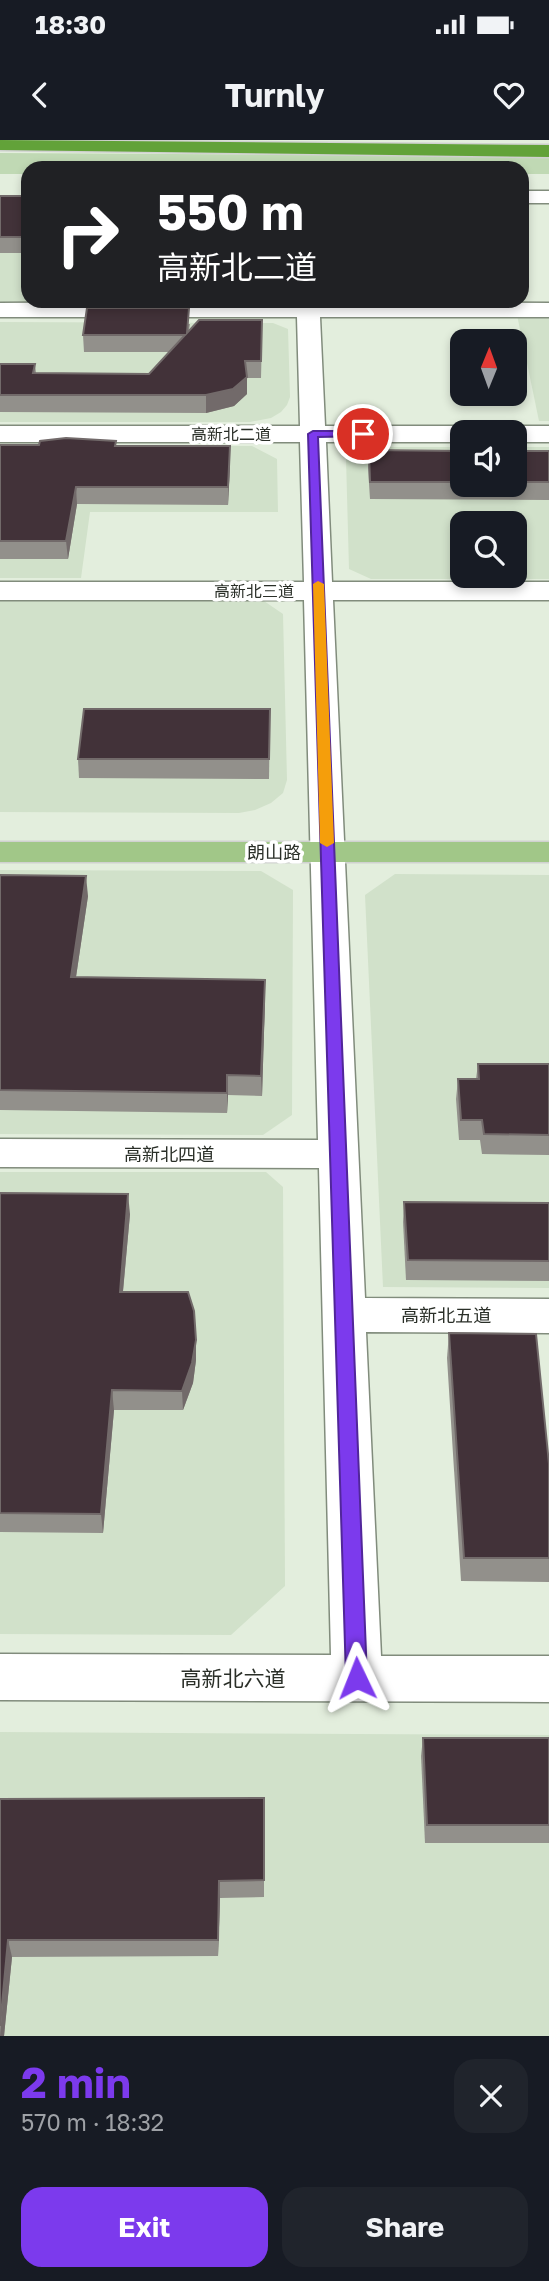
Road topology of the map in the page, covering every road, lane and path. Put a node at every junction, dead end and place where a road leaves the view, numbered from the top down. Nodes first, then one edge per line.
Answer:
1 (542, 140) edge
2 (549, 140) edge
3 (0, 144) edge
4 (549, 150) edge
5 (529, 197) edge
6 (549, 197) edge
7 (529, 203) edge
8 (549, 203) edge
9 (154, 308) edge
10 (308, 308) edge
11 (428, 308) edge
12 (0, 310) edge
13 (549, 310) edge
14 (0, 434) edge
15 (313, 434) junction
16 (450, 434) edge
17 (527, 434) edge
18 (549, 434) edge
19 (0, 591) edge
20 (319, 591) junction
21 (549, 592) edge
22 (0, 835) edge
23 (549, 835) edge
24 (327, 844) junction
25 (0, 852) edge
26 (549, 852) edge
27 (0, 1153) edge
28 (338, 1154) junction
29 (344, 1315) junction
30 (549, 1316) edge
31 (0, 1677) edge
32 (357, 1678) junction
33 (549, 1679) edge

1 - 2 highway
3 - 4 highway
5 - 6 street
7 - 8 street
9 - 12 street
10 - 15 street
11 - 13 street
14 - 15 street, 高新北二道
15 - 16 street, 高新北二道
15 - 20 street
17 - 18 street
19 - 20 street, 高新北三道
20 - 21 street, 高新北三道
20 - 24 street
22 - 24 main road, 朗山路
23 - 24 main road, 朗山路
24 - 25 main road, 朗山路
24 - 26 main road, 朗山路
24 - 28 street
27 - 28 street, 高新北四道
28 - 29 street
29 - 30 street, 高新北五道
29 - 32 street
31 - 32 street, 高新北六道
32 - 33 street, 高新北六道

